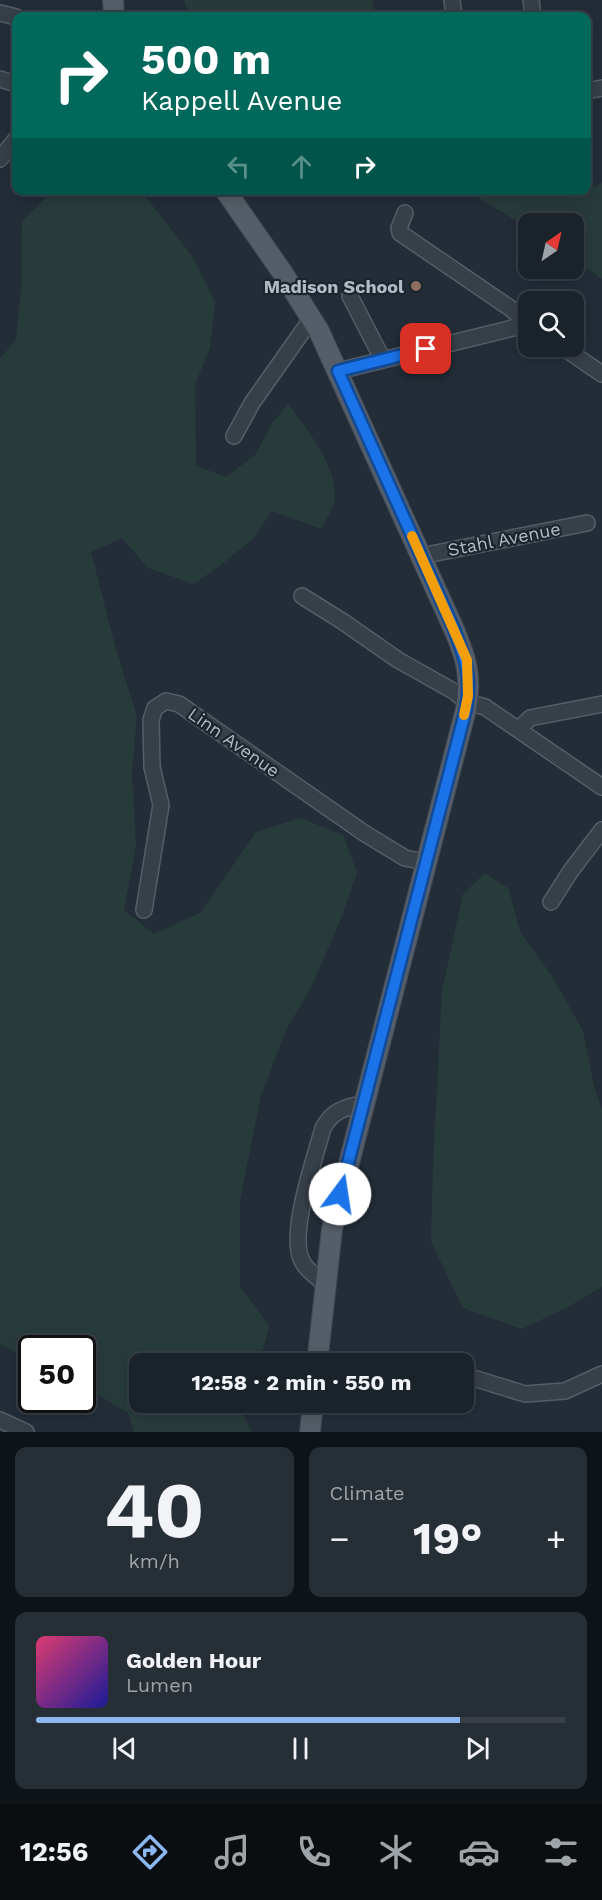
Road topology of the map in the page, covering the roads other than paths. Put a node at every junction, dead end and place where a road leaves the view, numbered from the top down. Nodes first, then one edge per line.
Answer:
1 (12, 144) edge
2 (0, 159) edge
3 (228, 195) edge
4 (405, 213) dead end
5 (350, 296) dead end
6 (518, 315) edge
7 (312, 318) junction
8 (518, 326) edge
9 (577, 357) edge
10 (382, 360) junction
11 (338, 371) junction
12 (602, 374) edge
13 (234, 436) dead end
14 (587, 523) dead end
15 (421, 556) junction
16 (302, 597) dead end
17 (467, 702) junction
18 (602, 704) edge
19 (519, 729) junction
20 (602, 787) edge
21 (602, 830) edge
22 (425, 862) junction
23 (550, 902) dead end
24 (144, 910) dead end
25 (363, 1104) junction
26 (325, 1284) junction
27 (318, 1353) edge
28 (602, 1374) edge
29 (474, 1378) edge
30 (312, 1413) edge
31 (0, 1420) edge
32 (26, 1432) edge
33 (310, 1432) edge

1 - 2 street
3 - 7 main road
4 - 6 street
5 - 10 street
7 - 11 main road
7 - 13 street
8 - 10 street
9 - 12 street
10 - 11 street
11 - 15 main road
14 - 15 street, Stahl Avenue
15 - 17 main road
16 - 17 street
17 - 19 street
17 - 22 main road
18 - 19 street
19 - 20 street
21 - 23 street
22 - 24 street, Linn Avenue
22 - 25 main road
25 - 26 main road
25 - 26 street
26 - 27 main road
28 - 29 street
30 - 33 main road
31 - 32 street

